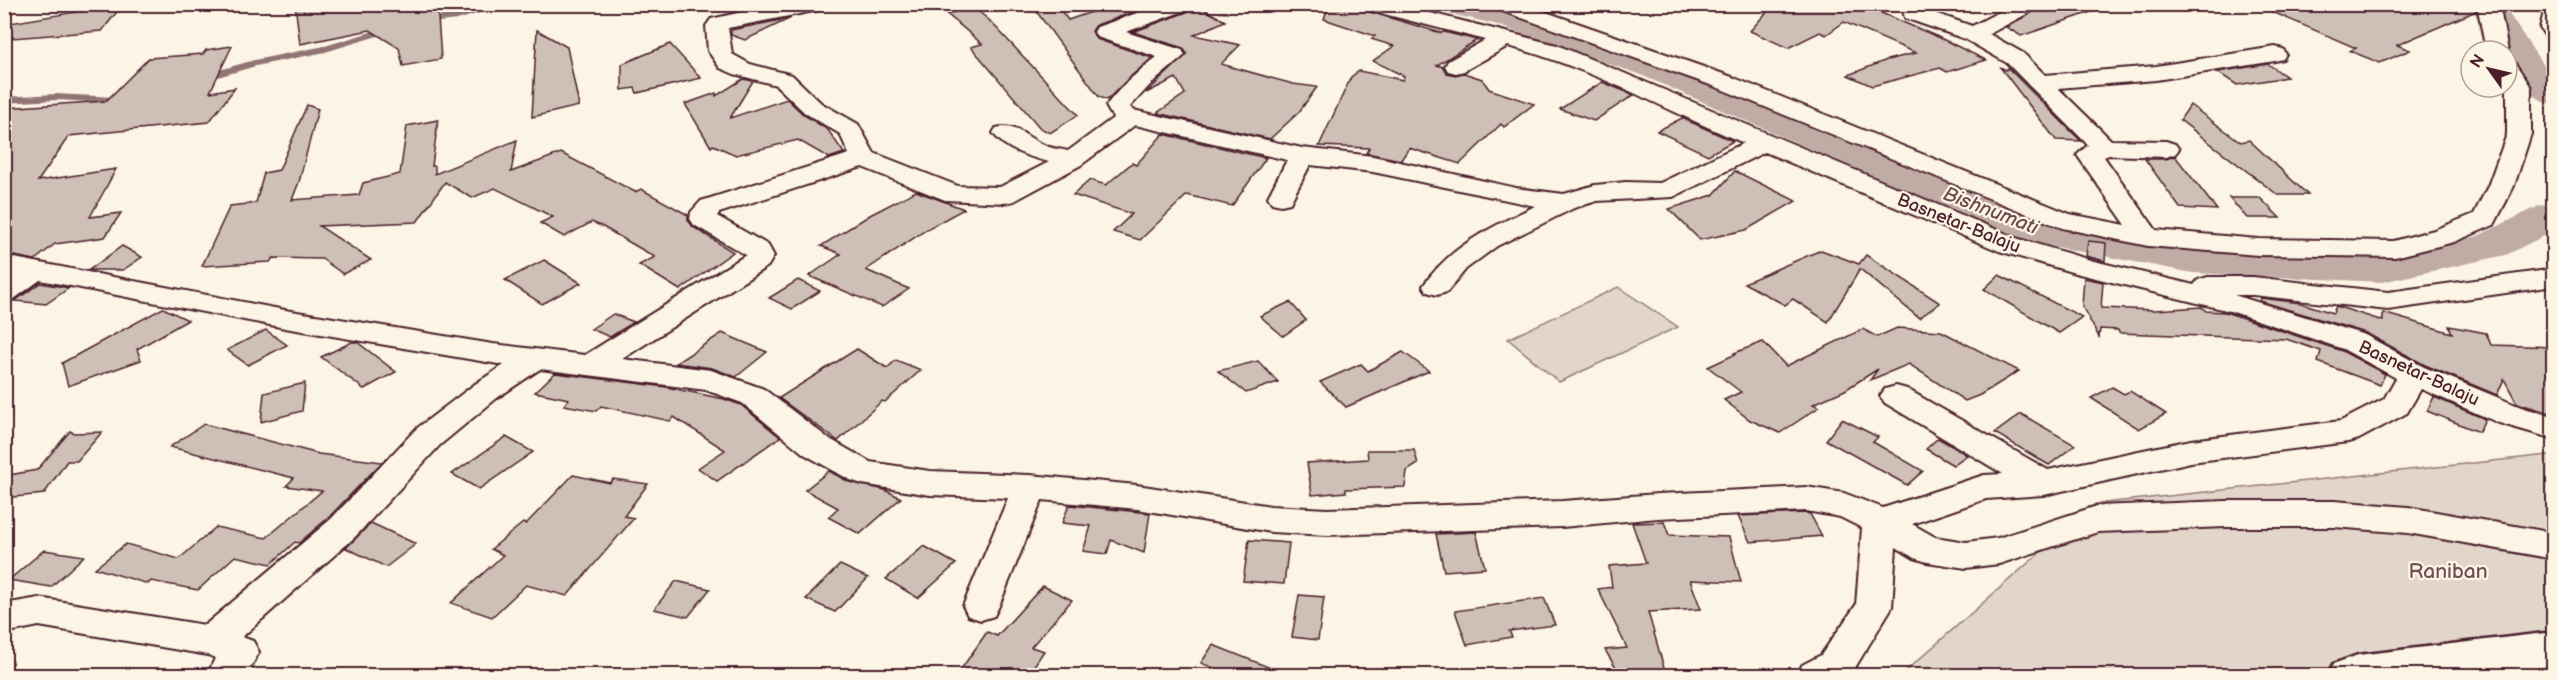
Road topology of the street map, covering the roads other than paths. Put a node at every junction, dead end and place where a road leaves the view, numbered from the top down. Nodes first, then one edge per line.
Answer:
1 (819, 4) edge
2 (1185, 4) edge
3 (1368, 4) edge
4 (1501, 4) edge
5 (1911, 4) edge
6 (2031, 4) edge
7 (2488, 4) edge
8 (1405, 7) edge
9 (2553, 8) edge
10 (1445, 13) edge
11 (2553, 32) edge
12 (1973, 34) junction
13 (1506, 38) junction
14 (2495, 39) edge
15 (2275, 54) dead end
16 (1455, 66) dead end
17 (2041, 82) junction
18 (2519, 99) edge
19 (1130, 117) junction
20 (1005, 133) dead end
21 (1765, 142) junction
22 (2104, 147) junction
23 (2166, 149) dead end
24 (1302, 156) junction
25 (863, 158) junction
26 (1072, 160) junction
27 (1281, 197) dead end
28 (1565, 202) junction
29 (2148, 238) junction
30 (4, 264) edge
31 (36, 269) junction
32 (2553, 278) edge
33 (1437, 286) dead end
34 (2165, 286) junction
35 (4, 293) edge
36 (533, 360) junction
37 (590, 366) junction
38 (2413, 374) junction
39 (1896, 396) dead end
40 (2553, 428) edge
41 (2044, 483) junction
42 (1030, 487) junction
43 (1880, 522) junction
44 (2553, 546) edge
45 (981, 606) dead end
46 (4, 619) edge
47 (212, 641) junction
48 (2553, 650) edge
49 (236, 675) edge
50 (1816, 675) edge
51 (2348, 675) edge

1 - 25 street
2 - 19 street
3 - 8 street, Basnetar-Balaju
4 - 29 street
5 - 12 street
6 - 12 street
7 - 14 street
8 - 10 street, Basnetar-Balaju
9 - 11 street
10 - 13 street, Basnetar-Balaju
12 - 17 street
13 - 16 street
13 - 21 street, Basnetar-Balaju
15 - 17 street
17 - 22 street
18 - 29 street
19 - 24 street
19 - 26 street
20 - 26 street
21 - 28 street
21 - 34 street, Basnetar-Balaju
22 - 23 street
22 - 29 street
24 - 27 street
24 - 28 street
25 - 26 street
25 - 37 street
28 - 33 street
30 - 31 street
31 - 35 street
31 - 36 street
32 - 34 street
34 - 38 street, Basnetar-Balaju
36 - 37 street
36 - 47 street
37 - 42 street
38 - 40 street, Basnetar-Balaju
38 - 41 street
39 - 41 street
41 - 43 street
42 - 43 street
42 - 45 street
43 - 44 street
43 - 50 street
46 - 47 street
47 - 49 street
48 - 51 main road

